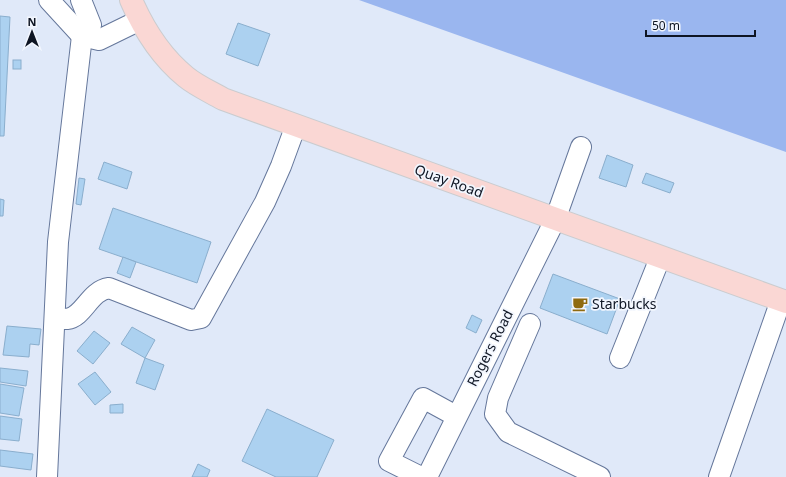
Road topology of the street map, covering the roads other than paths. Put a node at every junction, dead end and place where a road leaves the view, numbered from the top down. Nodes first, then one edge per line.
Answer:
1 (49, 0) edge
2 (81, 0) edge
3 (131, 0) edge
4 (140, 20) junction
5 (82, 36) junction
6 (296, 125) junction
7 (582, 147) dead end
8 (555, 220) junction
9 (660, 258) junction
10 (783, 301) edge
11 (55, 318) junction
12 (530, 324) dead end
13 (620, 358) dead end
14 (456, 416) junction
15 (46, 477) edge
16 (421, 477) edge
17 (426, 477) edge
18 (600, 477) edge
19 (718, 477) edge

1 - 5 street
2 - 5 street
3 - 4 main road, Quay Road
4 - 5 street
4 - 6 main road, Quay Road
5 - 11 street
6 - 8 main road, Quay Road
6 - 11 street
7 - 8 street, Rogers Road
8 - 9 main road, Quay Road
8 - 14 street, Rogers Road
9 - 10 main road, Quay Road
9 - 13 street
10 - 19 street
11 - 15 street
12 - 18 street
14 - 16 street
14 - 17 street, Rogers Road

